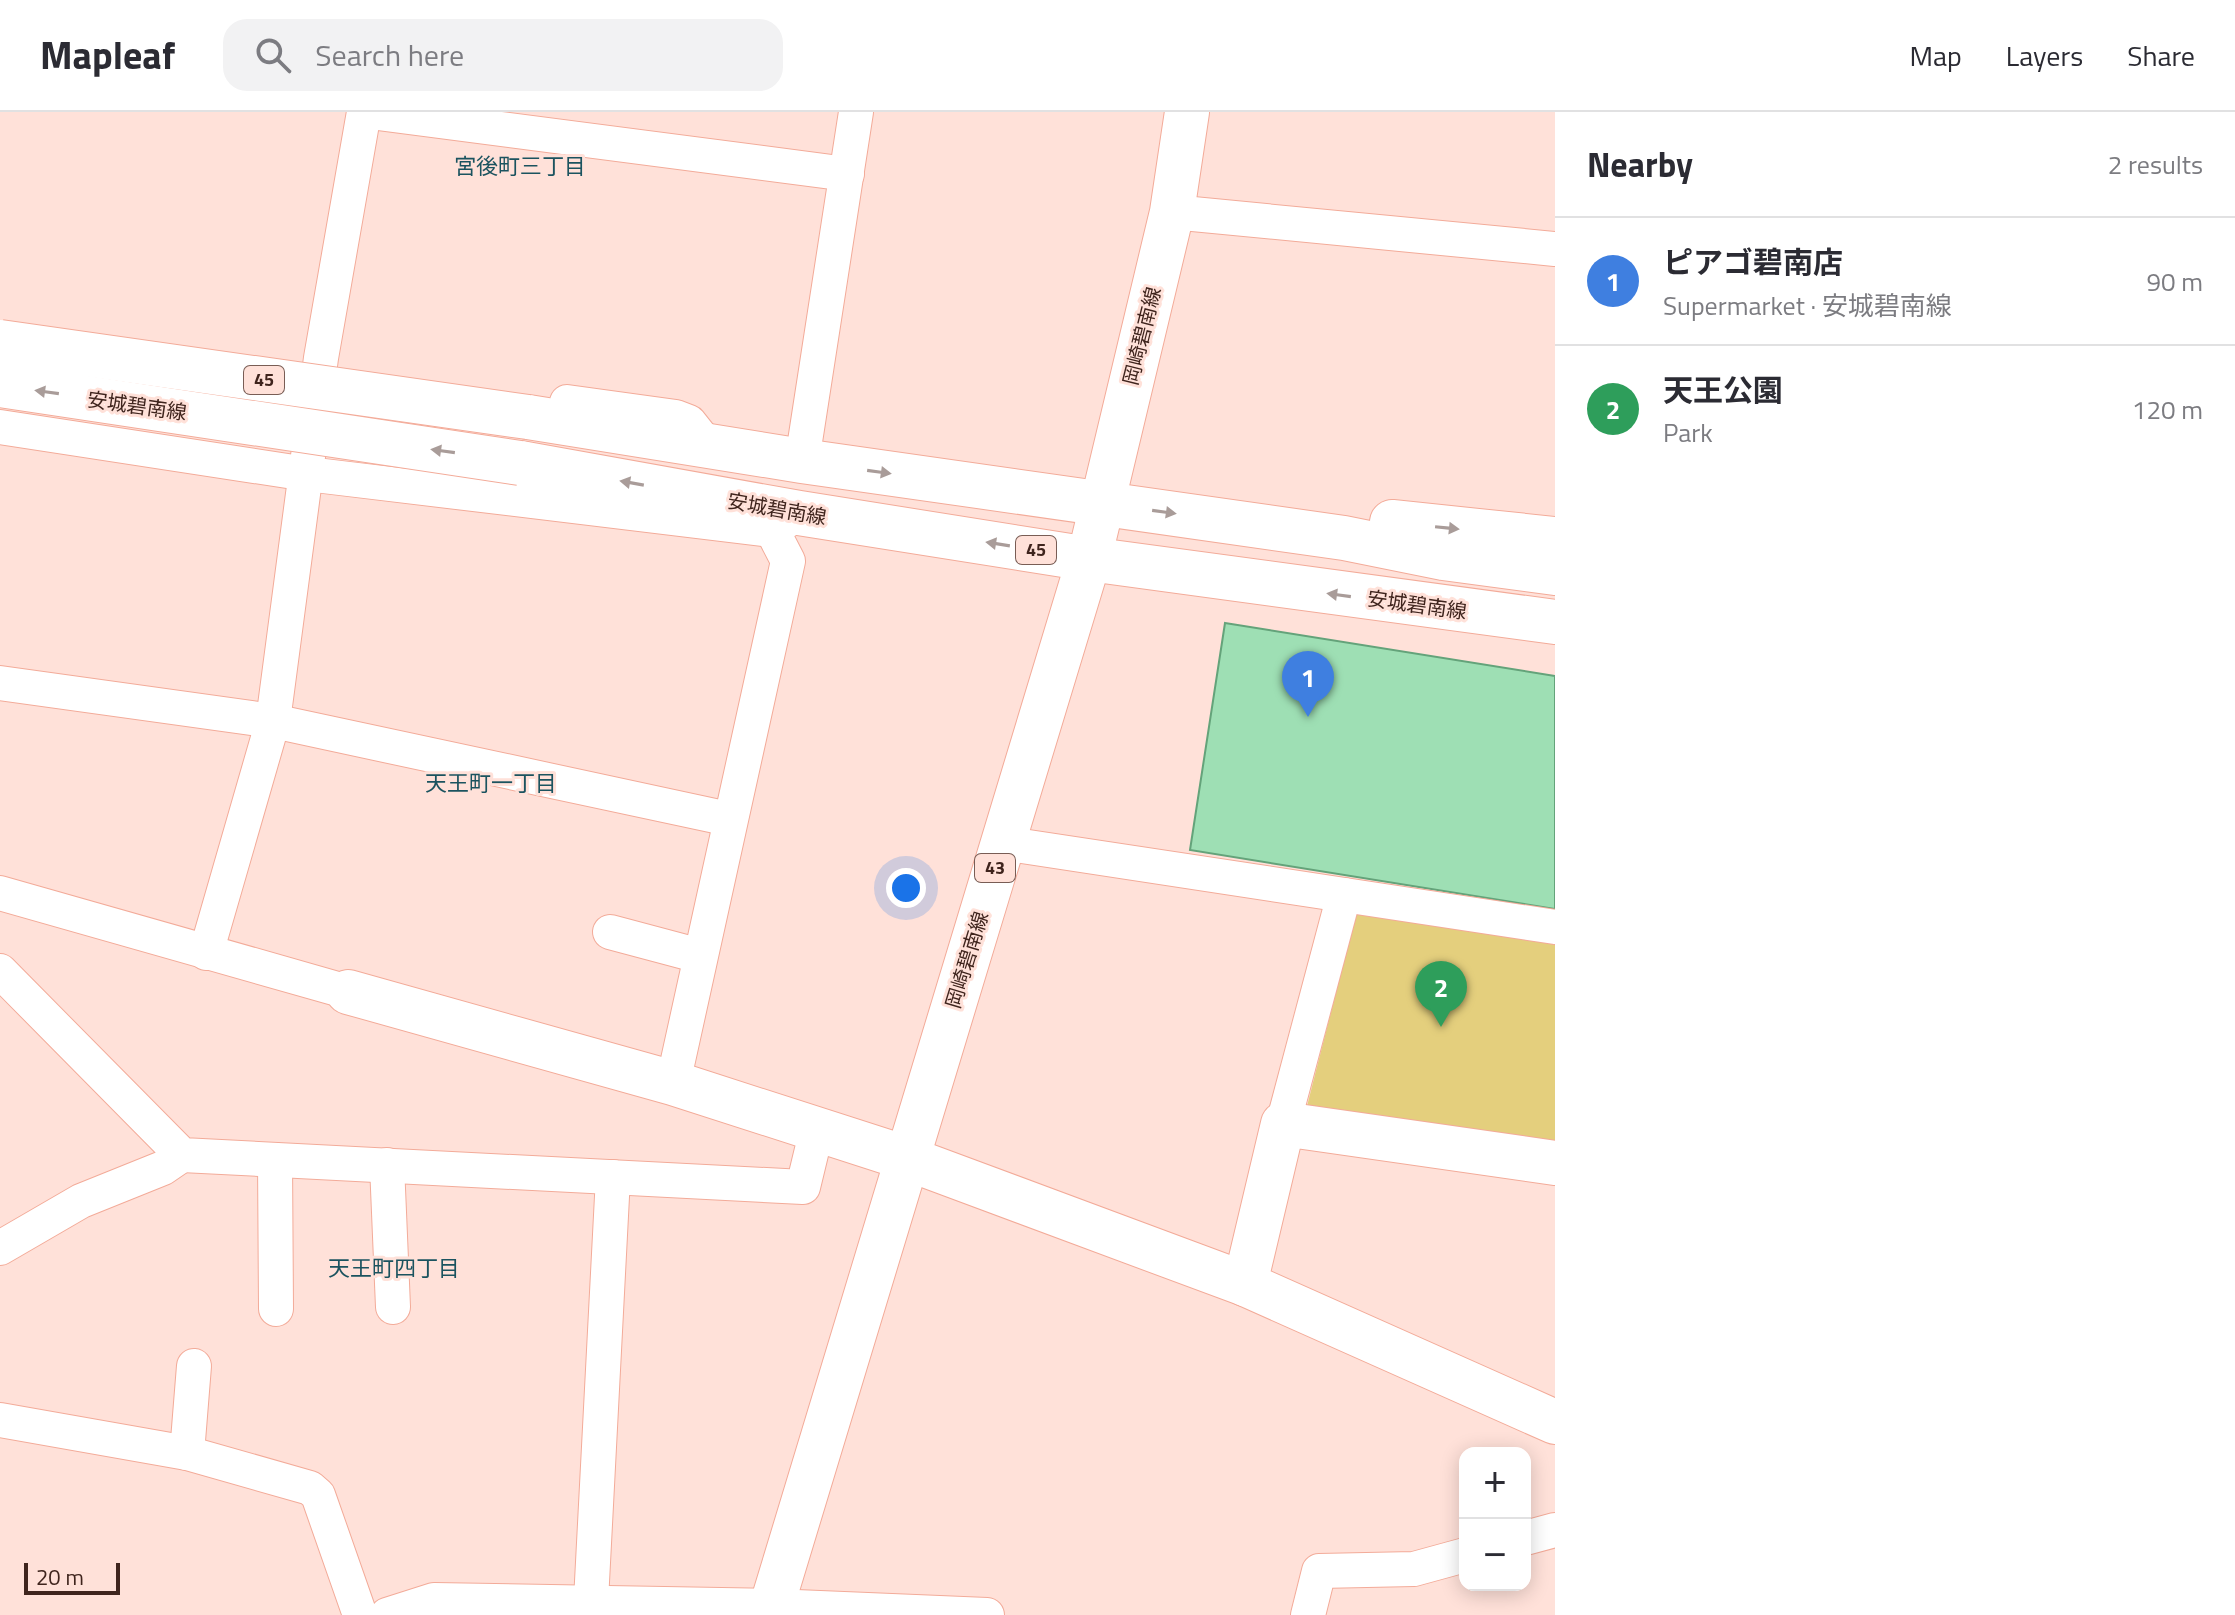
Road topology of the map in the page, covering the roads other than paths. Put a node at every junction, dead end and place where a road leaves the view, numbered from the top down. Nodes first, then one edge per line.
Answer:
1 (364, 112) edge
2 (370, 112) edge
3 (856, 112) edge
4 (1187, 112) edge
5 (847, 174) junction
6 (1172, 212) junction
7 (1555, 249) edge
8 (0, 322) edge
9 (0, 342) edge
10 (320, 368) junction
11 (0, 385) edge
12 (0, 427) edge
13 (708, 446) junction
14 (802, 461) junction
15 (307, 474) junction
16 (1101, 503) junction
17 (786, 522) junction
18 (1344, 538) junction
19 (1555, 539) edge
20 (1089, 559) junction
21 (1555, 573) edge
22 (1534, 620) edge
23 (1555, 642) edge
24 (0, 683) edge
25 (273, 721) junction
26 (729, 819) junction
27 (1002, 843) junction
28 (0, 893) edge
29 (1344, 895) junction
30 (1555, 927) edge
31 (610, 932) dead end
32 (206, 953) junction
33 (700, 956) junction
34 (0, 971) edge
35 (348, 992) joint
36 (673, 1083) junction
37 (1283, 1124) junction
38 (817, 1129) junction
39 (182, 1155) junction
40 (906, 1158) junction
41 (275, 1160) junction
42 (1555, 1163) edge
43 (387, 1165) junction
44 (613, 1177) junction
45 (0, 1248) edge
46 (1245, 1284) junction
47 (393, 1307) dead end
48 (276, 1309) dead end
49 (194, 1366) dead end
50 (0, 1420) edge
51 (1555, 1422) edge
52 (187, 1453) junction
53 (1555, 1530) edge
54 (1531, 1536) edge
55 (1459, 1557) edge
56 (591, 1601) junction
57 (770, 1610) edge
58 (948, 1614) edge
59 (360, 1615) edge
60 (387, 1615) edge
61 (987, 1615) edge
62 (1308, 1615) edge

1 - 10 street
2 - 5 street
3 - 5 street
4 - 6 main road, 岡崎碧南線 / 43
5 - 14 street
6 - 7 street
6 - 16 main road, 岡崎碧南線 / 43
8 - 10 street
9 - 13 main road, 45, bridge
10 - 13 street
10 - 15 street
17 -> 11 main road, 安城碧南線 / 45, bridge
12 - 15 street
13 - 14 main road, 45
14 -> 16 main road, 45
15 - 17 street
15 - 25 street
16 -> 18 main road, 45
16 - 20 main road, 岡崎碧南線 / 43
20 -> 17 main road, 安城碧南線 / 45
17 - 26 street
18 -> 19 main road
18 - 21 main road, 45
22 -> 20 main road, 安城碧南線 / 45
20 - 27 main road, 岡崎碧南線 / 43
22 - 23 main road
24 - 25 street
25 - 26 street
25 - 32 street
26 - 33 street
27 - 29 street
27 - 40 main road, 岡崎碧南線 / 43
28 - 32 street
29 - 30 street
29 - 37 street
31 - 33 street
32 - 35 street
33 - 36 street
34 - 39 street
35 - 36 main road
36 - 38 main road
37 - 42 main road
37 - 46 main road
38 - 40 main road
38 - 44 street
39 - 41 street
39 - 45 street
40 - 46 main road
40 - 57 main road, 岡崎碧南線 / 43
41 - 43 street
41 - 48 street
43 - 44 street
43 - 47 street
44 - 56 street
46 - 51 main road
49 - 52 street
50 - 52 street
52 - 59 street
53 - 54 street
55 - 62 street
56 - 57 street
56 - 60 street
57 - 58 street
58 - 61 street

